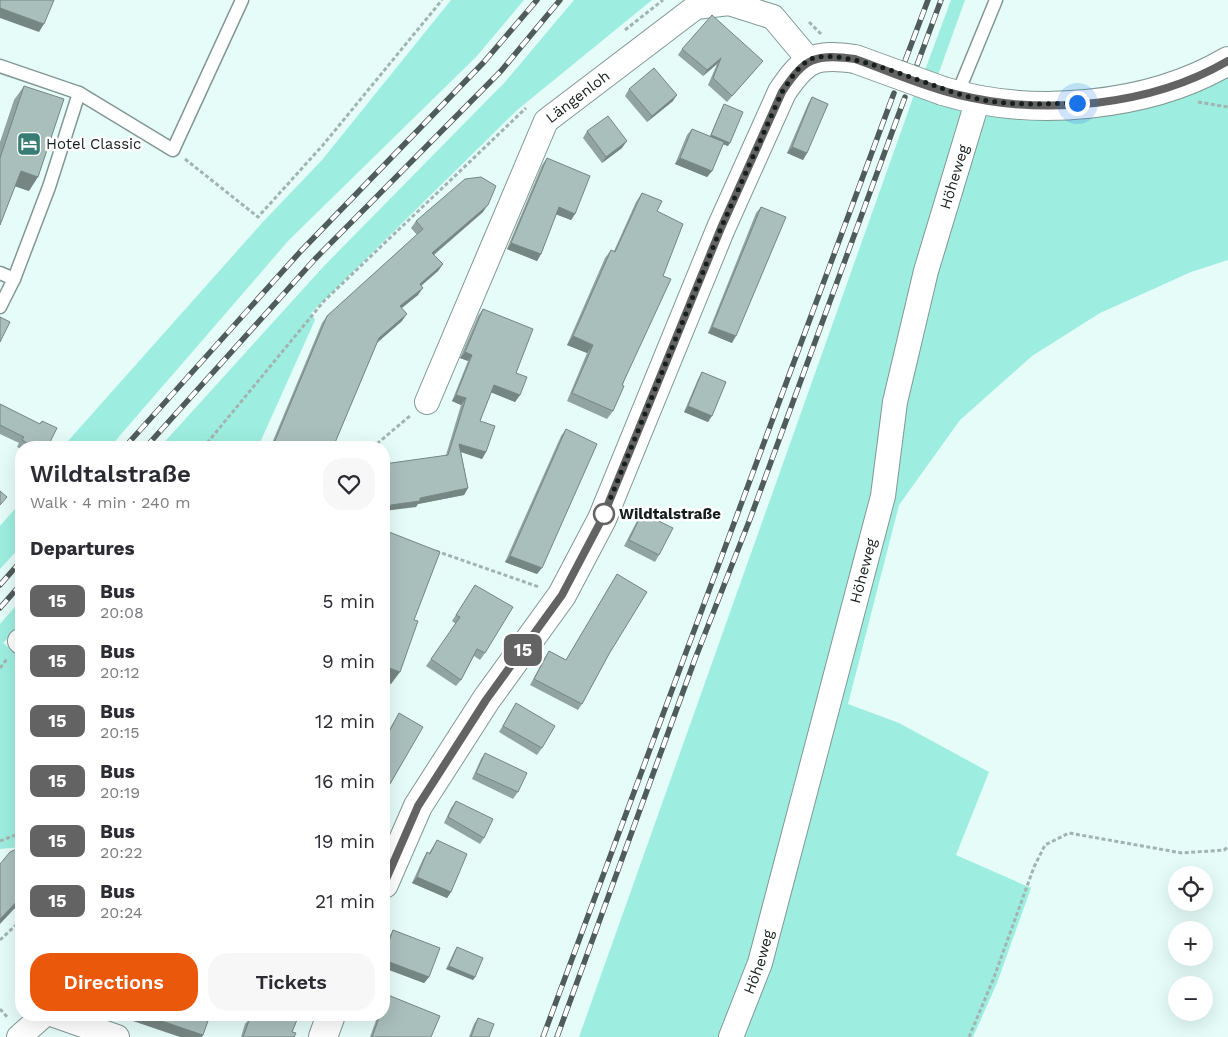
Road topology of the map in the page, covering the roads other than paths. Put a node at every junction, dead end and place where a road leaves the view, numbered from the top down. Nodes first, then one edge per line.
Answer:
1 (242, 0) edge
2 (996, 0) edge
3 (809, 60) junction
4 (1228, 61) edge
5 (0, 66) edge
6 (79, 93) junction
7 (959, 95) junction
8 (0, 273) edge
9 (14, 279) junction
10 (0, 307) edge
11 (427, 402) road end
12 (390, 870) edge
13 (37, 1021) edge
14 (71, 1021) edge
15 (329, 1021) edge
16 (19, 1037) edge
17 (117, 1037) edge
18 (323, 1037) edge
19 (731, 1037) edge

1 - 6 lane
2 - 7 lane
3 - 7 street, bridge
3 - 11 street, Längenloh
3 - 12 street
4 - 7 street
5 - 6 lane
6 - 9 lane
7 - 19 street, Höheweg
8 - 9 lane
9 - 10 lane
13 - 16 street
14 - 17 street
15 - 18 street

